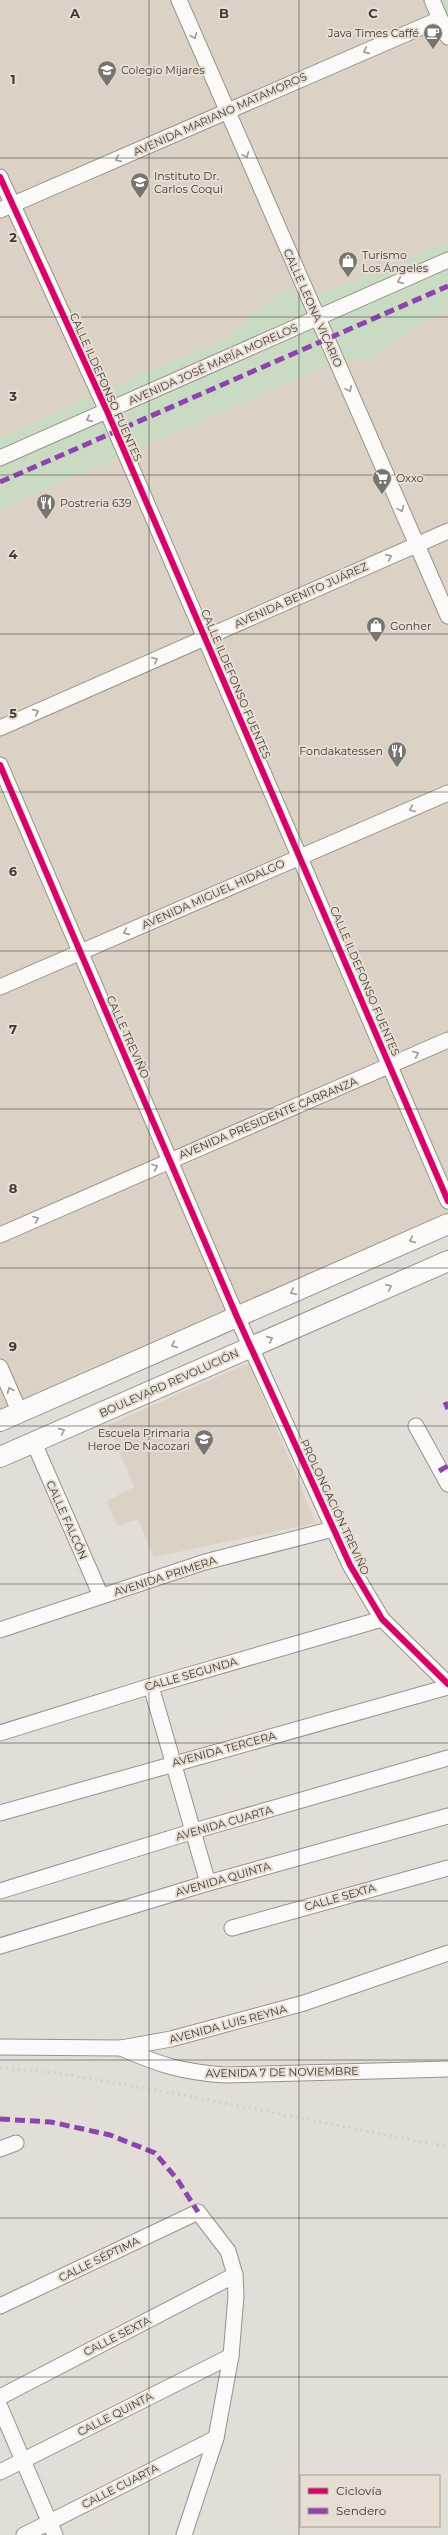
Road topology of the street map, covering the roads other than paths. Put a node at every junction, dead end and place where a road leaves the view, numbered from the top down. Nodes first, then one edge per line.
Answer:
1 (179, 0) edge
2 (432, 0) edge
3 (440, 18) junction
4 (448, 37) edge
5 (227, 111) junction
6 (0, 177) edge
7 (6, 207) edge
8 (448, 260) edge
9 (317, 318) junction
10 (107, 411) junction
11 (0, 458) edge
12 (448, 531) edge
13 (417, 544) junction
14 (448, 616) edge
15 (206, 637) junction
16 (0, 728) edge
17 (0, 765) edge
18 (448, 794) edge
19 (300, 856) junction
20 (80, 952) junction
21 (0, 987) edge
22 (448, 1040) edge
23 (390, 1065) junction
24 (171, 1160) junction
25 (448, 1201) edge
26 (448, 1224) edge
27 (0, 1235) edge
28 (448, 1261) edge
29 (237, 1317) junction
30 (251, 1347) junction
31 (0, 1367) edge
32 (20, 1413) junction
33 (0, 1421) edge
34 (416, 1426) dead end
35 (34, 1443) junction
36 (0, 1456) edge
37 (448, 1484) edge
38 (333, 1529) junction
39 (101, 1596) junction
40 (382, 1619) junction
41 (0, 1630) edge
42 (151, 1686) junction
43 (448, 1686) edge
44 (0, 1733) edge
45 (448, 1758) edge
46 (174, 1763) junction
47 (0, 1813) edge
48 (448, 1816) edge
49 (194, 1831) junction
50 (448, 1868) edge
51 (208, 1883) junction
52 (0, 1891) edge
53 (232, 1928) dead end
54 (0, 1946) edge
55 (448, 1953) edge
56 (0, 2047) edge
57 (121, 2048) junction
58 (448, 2069) edge
59 (16, 2143) dead end
60 (0, 2149) edge
61 (235, 2275) junction
62 (0, 2306) edge
63 (231, 2356) junction
64 (0, 2397) edge
65 (0, 2407) edge
66 (216, 2438) junction
67 (23, 2461) junction
68 (0, 2472) edge
69 (52, 2528) edge
70 (181, 2534) edge
71 (24, 2535) edge

1 -> 5 street, CALLE LEONA VICARIO
2 - 3 street
3 - 4 street
3 -> 5 street, AVENIDA MARIANO MATAMOROS
5 -> 7 street, AVENIDA MARIANO MATAMOROS
5 -> 9 street, CALLE LEONA VICARIO
6 - 7 street, CALLE ILDEFONSO FUENTES
7 - 10 street, CALLE ILDEFONSO FUENTES
8 -> 9 street, AVENIDA JOSÉ MARÍA MORELOS
9 - 10 street, AVENIDA JOSÉ MARÍA MORELOS
9 -> 13 street, CALLE LEONA VICARIO
10 -> 11 street, AVENIDA JOSÉ MARÍA MORELOS
10 - 15 street, CALLE ILDEFONSO FUENTES
12 - 13 street, AVENIDA BENITO JUÁREZ
13 - 14 street, CALLE LEONA VICARIO
15 -> 13 street, AVENIDA BENITO JUÁREZ
16 -> 15 street, AVENIDA BENITO JUÁREZ
15 - 19 street, CALLE ILDEFONSO FUENTES
17 - 20 street, CALLE TREVIÑO
18 -> 19 street, AVENIDA MIGUEL HIDALGO
19 -> 20 street, AVENIDA MIGUEL HIDALGO
19 - 23 street, CALLE ILDEFONSO FUENTES
20 - 21 street, AVENIDA MIGUEL HIDALGO
20 - 24 street, CALLE TREVIÑO
23 -> 22 street, AVENIDA PRESIDENTE CARRANZA
23 - 24 street, AVENIDA PRESIDENTE CARRANZA
23 - 25 street, CALLE ILDEFONSO FUENTES
27 -> 24 street, AVENIDA PRESIDENTE CARRANZA
24 - 29 street, CALLE TREVIÑO
26 -> 29 main road
30 -> 28 main road, BOULEVARD REVOLUCIÓN
29 - 30 street, PROLONGACIÓN TREVIÑO
29 -> 32 main road
35 -> 30 main road, BOULEVARD REVOLUCIÓN
30 - 38 street, PROLONGACIÓN TREVIÑO
32 -> 31 street
32 - 33 main road
34 - 37 street
35 - 36 main road, BOULEVARD REVOLUCIÓN
35 - 39 street, CALLE FALCÓN
38 - 39 street, AVENIDA PRIMERA
38 - 40 street, PROLONGACIÓN TREVIÑO
39 - 41 street, AVENIDA PRIMERA
40 - 42 street, CALLE SEGUNDA
40 - 43 street, PROLONGACIÓN TREVIÑO
42 - 44 street, CALLE SEGUNDA
42 - 46 street
43 - 46 street, AVENIDA TERCERA
45 - 49 street, AVENIDA CUARTA
46 - 47 street, AVENIDA TERCERA
46 - 49 street
48 - 51 street, AVENIDA QUINTA
49 - 51 street
49 - 52 street, AVENIDA CUARTA
50 - 53 street, CALLE SEXTA
51 - 54 street, AVENIDA QUINTA
55 - 57 street, AVENIDA LUIS REYNA
56 - 57 street, AVENIDA LUIS REYNA
57 - 58 street, AVENIDA 7 DE NOVIEMBRE
59 - 60 street
61 - 62 street, CALLE SÉPTIMA
61 - 63 street
61 - 64 street, CALLE SEXTA
63 - 66 street
63 - 67 street, CALLE QUINTA
65 - 67 street
66 - 69 street, CALLE CUARTA
66 - 70 street
67 - 68 street, CALLE QUINTA
67 - 69 street
69 - 71 street, CALLE CUARTA

